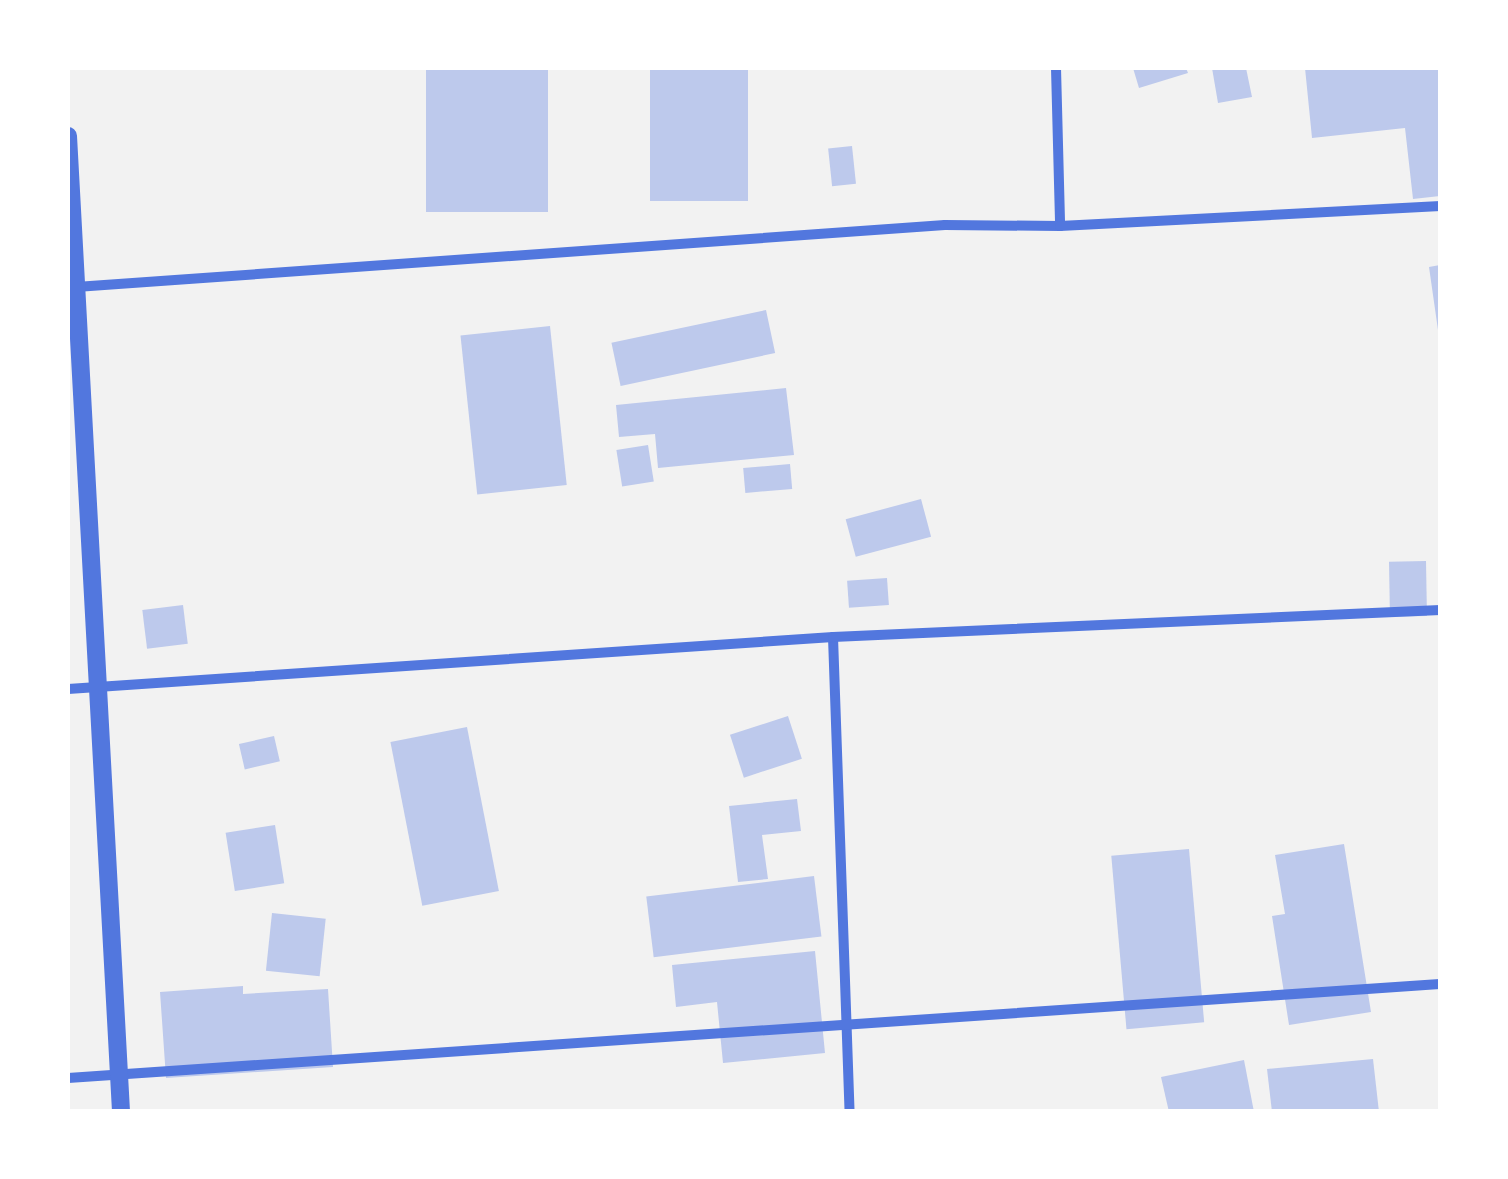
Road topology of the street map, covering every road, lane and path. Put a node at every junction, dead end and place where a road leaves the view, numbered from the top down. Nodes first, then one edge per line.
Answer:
1 (1056, 68) edge
2 (68, 136) edge
3 (1440, 206) edge
4 (1060, 226) junction
5 (76, 287) junction
6 (75, 402) edge
7 (1440, 610) edge
8 (833, 637) junction
9 (97, 686) junction
10 (68, 689) edge
11 (1440, 984) edge
12 (848, 1020) junction
13 (118, 1072) junction
14 (68, 1078) edge
15 (121, 1112) edge
16 (850, 1112) edge

1 - 4 street
2 - 5 street
3 - 4 street
4 - 5 street
5 - 6 street
6 - 9 street
7 - 8 street
8 - 9 street
8 - 12 street
9 - 10 street
9 - 13 street
11 - 12 street
12 - 13 street
12 - 16 street
13 - 14 street
13 - 15 street

